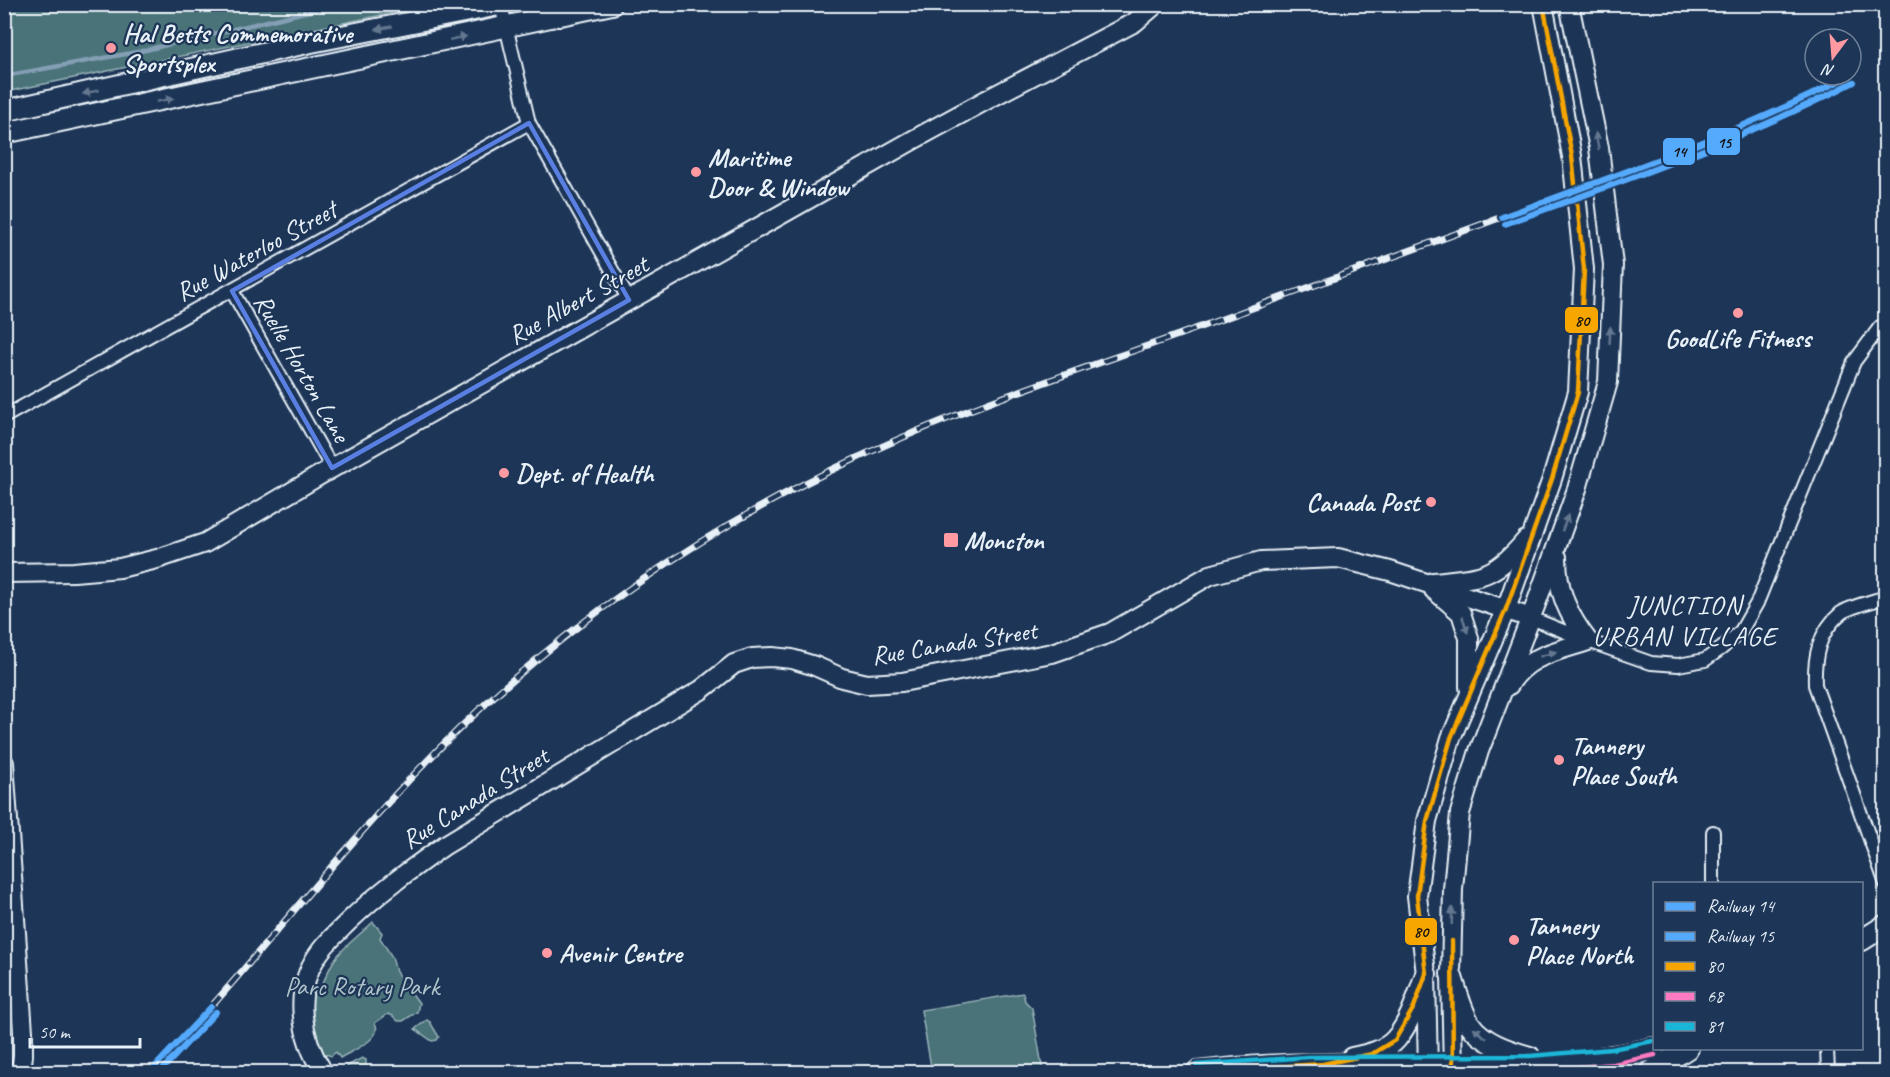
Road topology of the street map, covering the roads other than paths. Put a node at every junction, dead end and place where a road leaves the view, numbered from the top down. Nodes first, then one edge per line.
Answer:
1 (612, 4) edge
2 (1156, 4) edge
3 (1543, 4) edge
4 (1569, 4) edge
5 (503, 5) edge
6 (506, 28) junction
7 (4, 111) edge
8 (530, 123) junction
9 (4, 133) edge
10 (232, 291) junction
11 (629, 300) junction
12 (1880, 327) dead end
13 (4, 417) edge
14 (333, 468) junction
15 (1534, 529) junction
16 (1557, 547) junction
17 (4, 573) edge
18 (1426, 583) junction
19 (1886, 597) edge
20 (1506, 609) junction
21 (1531, 618) junction
22 (1588, 641) junction
23 (1470, 695) junction
24 (1495, 710) junction
25 (4, 763) edge
26 (1713, 832) dead end
27 (1713, 882) edge
28 (1886, 884) edge
29 (1886, 925) edge
30 (1863, 939) edge
31 (1426, 974) junction
32 (1450, 974) junction
33 (1653, 1048) edge
34 (1685, 1050) edge
35 (1827, 1050) edge
36 (1553, 1063) junction
37 (1323, 1064) junction
38 (1428, 1069) edge
39 (1453, 1069) edge
40 (21, 1072) edge
41 (323, 1072) edge
42 (1197, 1072) edge
43 (1651, 1072) edge
44 (1828, 1072) edge

1 - 6 main road
2 - 11 street, Rue Albert Street
3 - 15 street
16 -> 4 street
5 - 6 street
5 -> 7 main road
6 - 8 street
9 -> 6 main road
8 - 10 street, Rue Waterloo Street
8 - 11 street
10 - 13 street, Rue Waterloo Street
10 - 14 street, Ruelle Horton Lane
11 - 14 street, Rue Albert Street
12 - 22 street
14 - 17 street, Rue Albert Street
15 - 18 street
15 - 20 street
16 - 21 street
16 - 22 street
18 - 20 street, Rue Canada Street
18 -> 23 street
18 - 41 street, Rue Canada Street
19 - 28 street
20 - 21 street, Rue Canada Street
20 - 23 street
21 - 22 street
21 - 24 street
24 -> 22 street
23 - 31 street
32 -> 24 street
25 - 40 street
26 - 27 street
29 - 30 main road
31 - 37 main road
31 - 38 street
36 -> 32 main road
32 - 39 street
33 - 36 main road
34 - 43 main road
35 - 44 street
36 - 39 main road
37 - 38 main road
37 - 42 main road
38 - 39 main road

